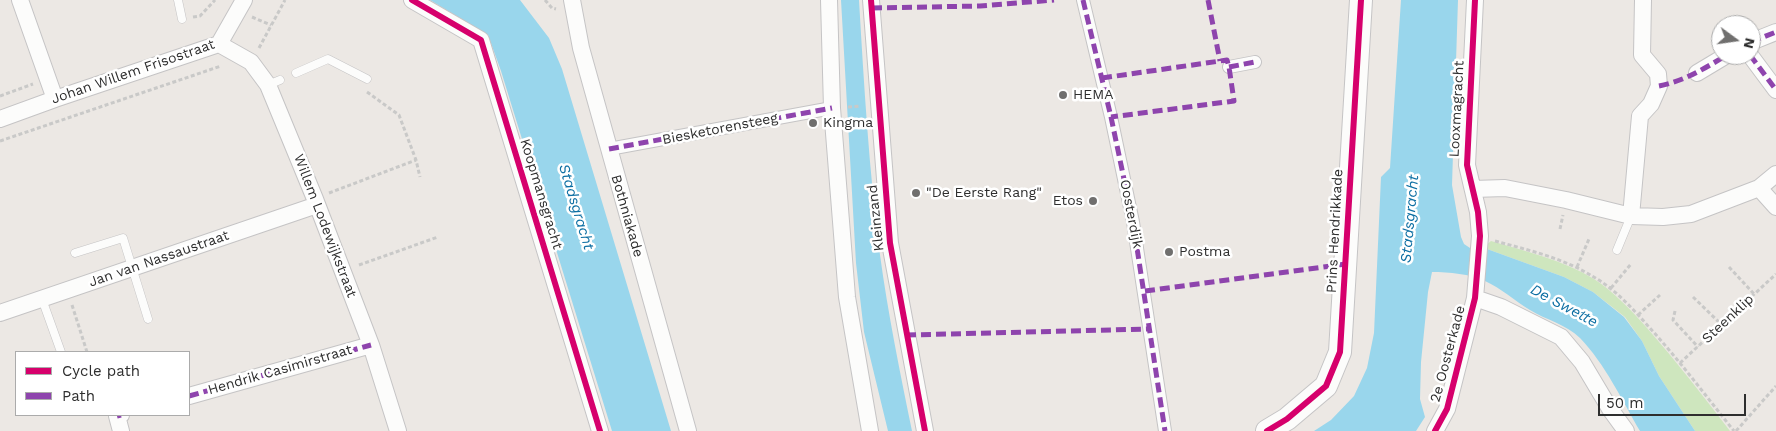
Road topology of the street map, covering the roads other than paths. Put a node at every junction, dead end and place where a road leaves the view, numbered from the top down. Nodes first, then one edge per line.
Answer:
1 (20, 0) edge
2 (178, 0) edge
3 (244, 0) edge
4 (412, 0) edge
5 (572, 0) edge
6 (829, 0) edge
7 (871, 0) edge
8 (1083, 0) edge
9 (1361, 0) edge
10 (1475, 0) edge
11 (1643, 0) edge
12 (182, 19) road end
13 (1776, 32) edge
14 (1761, 38) edge
15 (219, 44) junction
16 (1255, 62) dead end
17 (1711, 65) edge
18 (1757, 65) edge
19 (1229, 68) dead end
20 (296, 72) dead end
21 (1697, 73) dead end
22 (367, 79) road end
23 (1776, 90) edge
24 (55, 99) junction
25 (838, 107) junction
26 (0, 119) edge
27 (609, 149) junction
28 (1776, 174) edge
29 (1759, 188) junction
30 (1473, 189) junction
31 (316, 202) junction
32 (1776, 207) edge
33 (1631, 216) junction
34 (1480, 242) joint
35 (1616, 250) dead end
36 (74, 253) dead end
37 (133, 268) junction
38 (1475, 298) junction
39 (42, 299) junction
40 (0, 313) edge
41 (148, 319) dead end
42 (371, 345) junction
43 (61, 351) edge
44 (190, 396) edge
45 (398, 431) edge
46 (600, 431) edge
47 (688, 431) edge
48 (870, 431) edge
49 (925, 431) edge
50 (1165, 431) edge
51 (1267, 431) edge
52 (1435, 431) edge
53 (1626, 431) edge

1 - 24 street
2 - 12 lane
3 - 15 street, Johan Willem Frisostraat
4 - 46 street, Koopmansgracht
5 - 27 street, Bothniakade
6 - 25 street
7 - 49 street, Kleinzand
8 - 50 street, Oosterdijk
9 - 51 main road, Prins Hendrikkade
10 - 30 street, Looxmagracht
11 - 33 street
13 - 14 street
15 - 24 street, Johan Willem Frisostraat
15 - 31 street, Willem Lodewijkstraat
16 - 19 street
17 - 21 street
18 - 23 street
20 - 22 lane
24 - 26 street, Johan Willem Frisostraat
25 - 27 street, Biesketorensteeg
25 - 48 street
27 - 47 street, Bothniakade
28 - 29 street
29 - 32 street
29 - 33 street
30 - 33 street
30 - 34 street, Looxmagracht
31 - 37 street, Jan van Nassaustraat
31 - 42 street, Willem Lodewijkstraat
33 - 35 lane
34 - 38 street, 2e Oosterkade
36 - 37 lane
37 - 39 street, Jan van Nassaustraat
37 - 41 lane
38 - 52 street, 2e Oosterkade
38 - 53 street
39 - 40 street, Jan van Nassaustraat
39 - 43 lane
42 - 44 street, Hendrik Casimirstraat
42 - 45 street, Willem Lodewijkstraat

